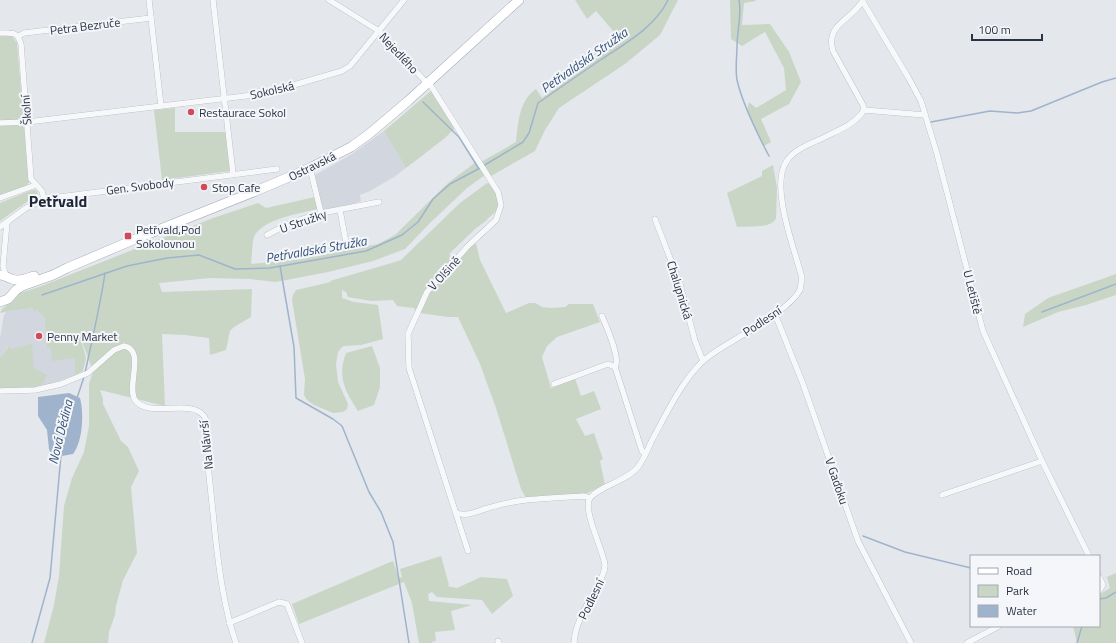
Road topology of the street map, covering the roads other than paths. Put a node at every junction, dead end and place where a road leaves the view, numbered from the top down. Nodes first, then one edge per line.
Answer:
1 (149, 0) edge
2 (213, 0) edge
3 (329, 0) edge
4 (404, 0) edge
5 (519, 0) edge
6 (863, 1) edge
7 (151, 18) junction
8 (379, 31) junction
9 (0, 33) edge
10 (18, 36) junction
11 (428, 82) junction
12 (224, 99) junction
13 (161, 106) junction
14 (864, 110) junction
15 (925, 115) junction
16 (27, 122) junction
17 (0, 123) edge
18 (310, 168) junction
19 (277, 169) dead end
20 (233, 174) junction
21 (36, 185) junction
22 (0, 198) edge
23 (44, 199) junction
24 (379, 202) dead end
25 (340, 210) junction
26 (321, 213) junction
27 (655, 219) dead end
28 (7, 222) junction
29 (0, 227) edge
30 (267, 235) dead end
31 (347, 248) dead end
32 (67, 268) junction
33 (4, 273) edge
34 (13, 293) junction
35 (0, 302) edge
36 (775, 314) junction
37 (602, 316) dead end
38 (703, 361) junction
39 (615, 368) junction
40 (554, 384) dead end
41 (0, 391) edge
42 (645, 454) junction
43 (1042, 461) junction
44 (942, 495) dead end
45 (590, 498) junction
46 (456, 513) junction
47 (468, 551) dead end
48 (1089, 555) edge
49 (1100, 579) edge
50 (1100, 590) edge
51 (229, 623) junction
52 (997, 627) edge
53 (236, 643) edge
54 (302, 643) edge
55 (574, 643) edge
56 (911, 643) edge
57 (967, 643) edge

1 - 7 street
2 - 12 street
3 - 8 street, Nejedlého
4 - 8 street, Sokolská
5 - 11 main road, Ostravská
6 - 14 street
6 - 15 street, U Letiště
7 - 10 street, Petra Bezruče
7 - 13 street
8 - 11 street, Nejedlého
8 - 12 street, Sokolská
9 - 10 street
10 - 16 street, Školní
11 - 18 main road, Ostravská
11 - 46 street, V Olšině
12 - 13 street, Sokolská
12 - 20 street
13 - 16 street, Sokolská
14 - 15 street
14 - 36 street, Podlesní
15 - 43 street, U Letiště
16 - 17 street, Sokolská
16 - 21 street, Školní
18 - 26 street
18 - 32 main road, Ostravská
19 - 20 street, Gen. Svobody
20 - 23 street, Gen. Svobody
21 - 22 street
21 - 23 street, Školní
23 - 28 street, Gen. Svobody
24 - 25 street, U Stružky
25 - 26 street, U Stružky
25 - 31 street, U Stružky
26 - 30 street, U Stružky
27 - 38 street, Chalupnická
28 - 29 street, Gen. Svobody
28 - 33 street
32 - 33 main road, Ostravská
32 - 34 main road, Ostravská
33 - 34 main road
34 - 35 main road, Ostravská
36 - 38 street, Podlesní
36 - 56 street, V Gaďoku
37 - 39 street
38 - 42 street, Podlesní
39 - 40 street
39 - 42 street
41 - 51 street, Na Návrší
42 - 45 street, Podlesní
43 - 44 street
43 - 48 street, U Letiště
45 - 46 street
45 - 55 street, Podlesní
46 - 47 street, V Olšině
49 - 50 street
51 - 53 street, Na Návrší
51 - 54 street
52 - 57 street

